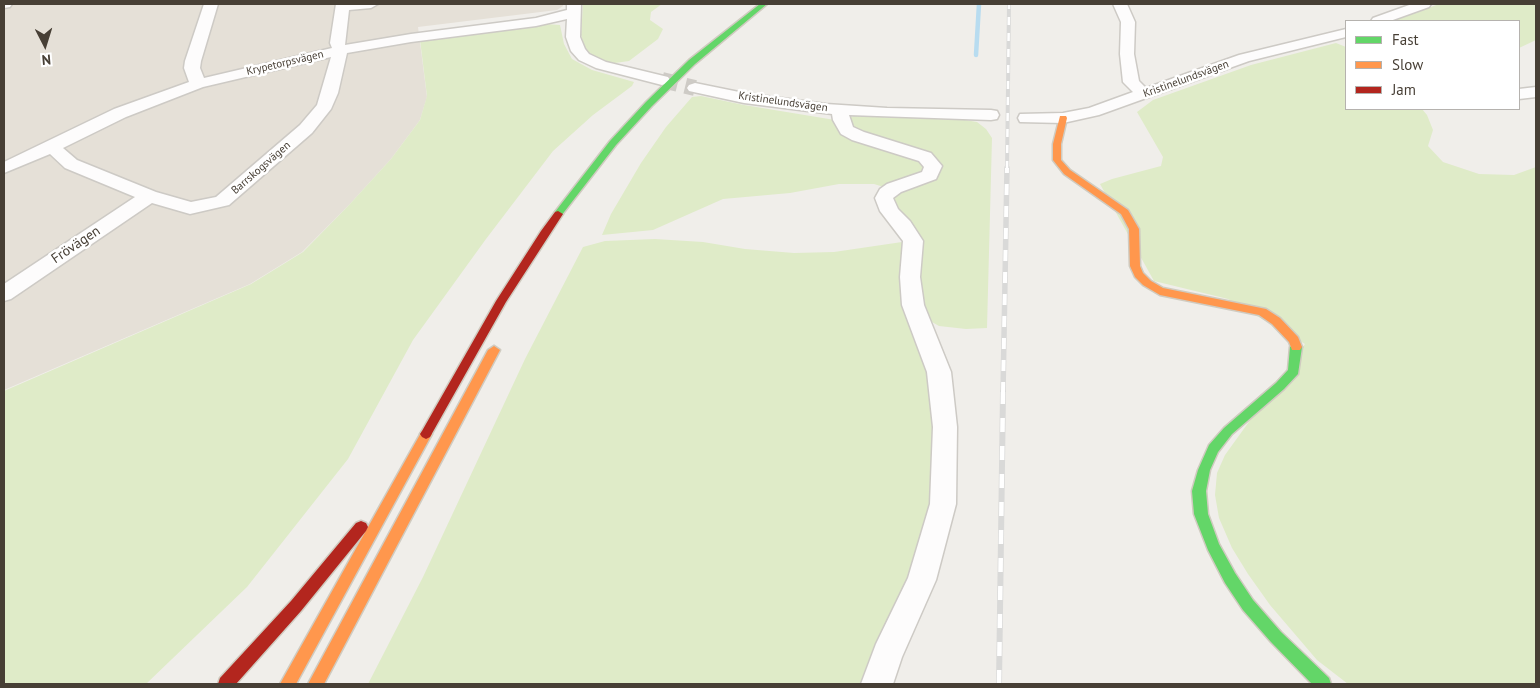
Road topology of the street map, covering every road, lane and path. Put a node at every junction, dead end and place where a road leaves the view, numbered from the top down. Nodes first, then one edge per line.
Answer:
1 (211, 4) edge
2 (371, 4) edge
3 (764, 4) edge
4 (778, 4) edge
5 (1120, 4) edge
6 (1424, 4) edge
7 (343, 6) edge
8 (573, 8) edge
9 (1381, 20) edge
10 (1345, 33) edge
11 (340, 50) junction
12 (662, 80) tunnel mouth
13 (198, 84) junction
14 (695, 88) tunnel mouth
15 (1536, 92) edge
16 (1144, 94) junction
17 (1520, 94) edge
18 (840, 110) junction
19 (991, 115) dead end
20 (1026, 118) dead end
21 (1063, 118) junction
22 (639, 132) dead end
23 (52, 147) junction
24 (4, 168) edge
25 (149, 196) junction
26 (4, 294) edge
27 (497, 344) dead end
28 (405, 474) junction
29 (226, 684) edge
30 (288, 684) edge
31 (316, 684) edge
32 (877, 684) edge
33 (1323, 684) edge

1 - 13 street
2 - 7 street
3 - 28 main road
4 - 22 main road
5 - 16 street
6 - 9 street
7 - 11 street, Barrskogsvägen
8 - 11 street, Krypetorpsvägen
8 - 12 street
10 - 16 street, Kristinelundsvägen
11 - 13 street, Krypetorpsvägen
11 - 25 street, Barrskogsvägen
13 - 23 street, Krypetorpsvägen
14 - 18 street, Kristinelundsvägen
15 - 17 street
16 - 21 street, Kristinelundsvägen
18 - 19 street, Kristinelundsvägen
18 - 32 street
20 - 21 street, Kristinelundsvägen
21 - 33 main road
23 - 24 street, Krypetorpsvägen
23 - 25 street, Barrskogsvägen
25 - 26 street, Frövägen
27 - 31 main road
28 - 29 main road
28 - 30 main road

